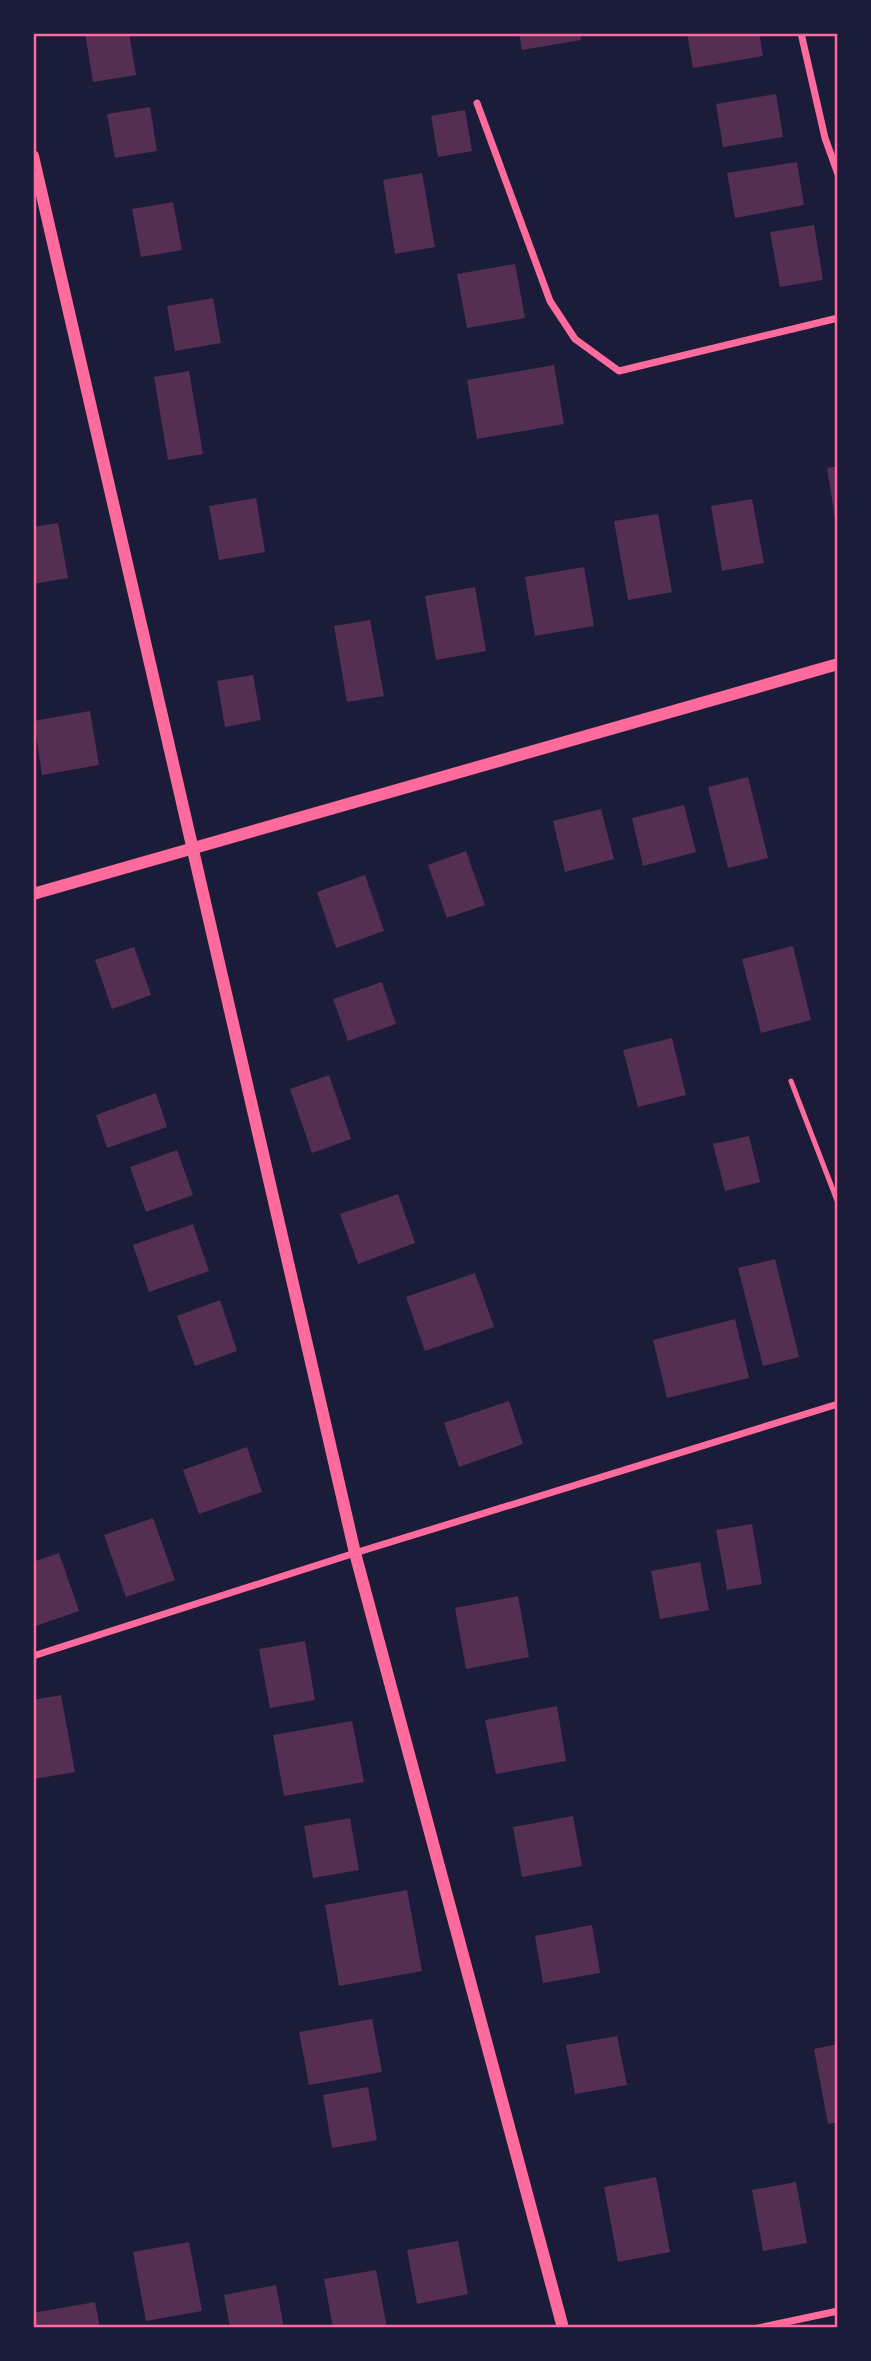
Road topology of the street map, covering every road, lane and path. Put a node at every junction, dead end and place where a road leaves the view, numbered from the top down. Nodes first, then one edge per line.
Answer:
1 (801, 33) edge
2 (477, 103) dead end
3 (33, 156) edge
4 (838, 174) edge
5 (38, 196) edge
6 (838, 318) edge
7 (838, 664) edge
8 (191, 849) junction
9 (33, 894) edge
10 (791, 1081) dead end
11 (838, 1203) edge
12 (838, 1404) edge
13 (355, 1553) junction
14 (33, 1656) edge
15 (838, 2311) edge
16 (563, 2328) edge
17 (758, 2328) edge

1 - 4 street
2 - 6 street
3 - 5 street
5 - 8 street
7 - 8 street
8 - 9 street
8 - 13 street
10 - 11 lane
12 - 13 street
13 - 14 street
13 - 16 street
15 - 17 street

